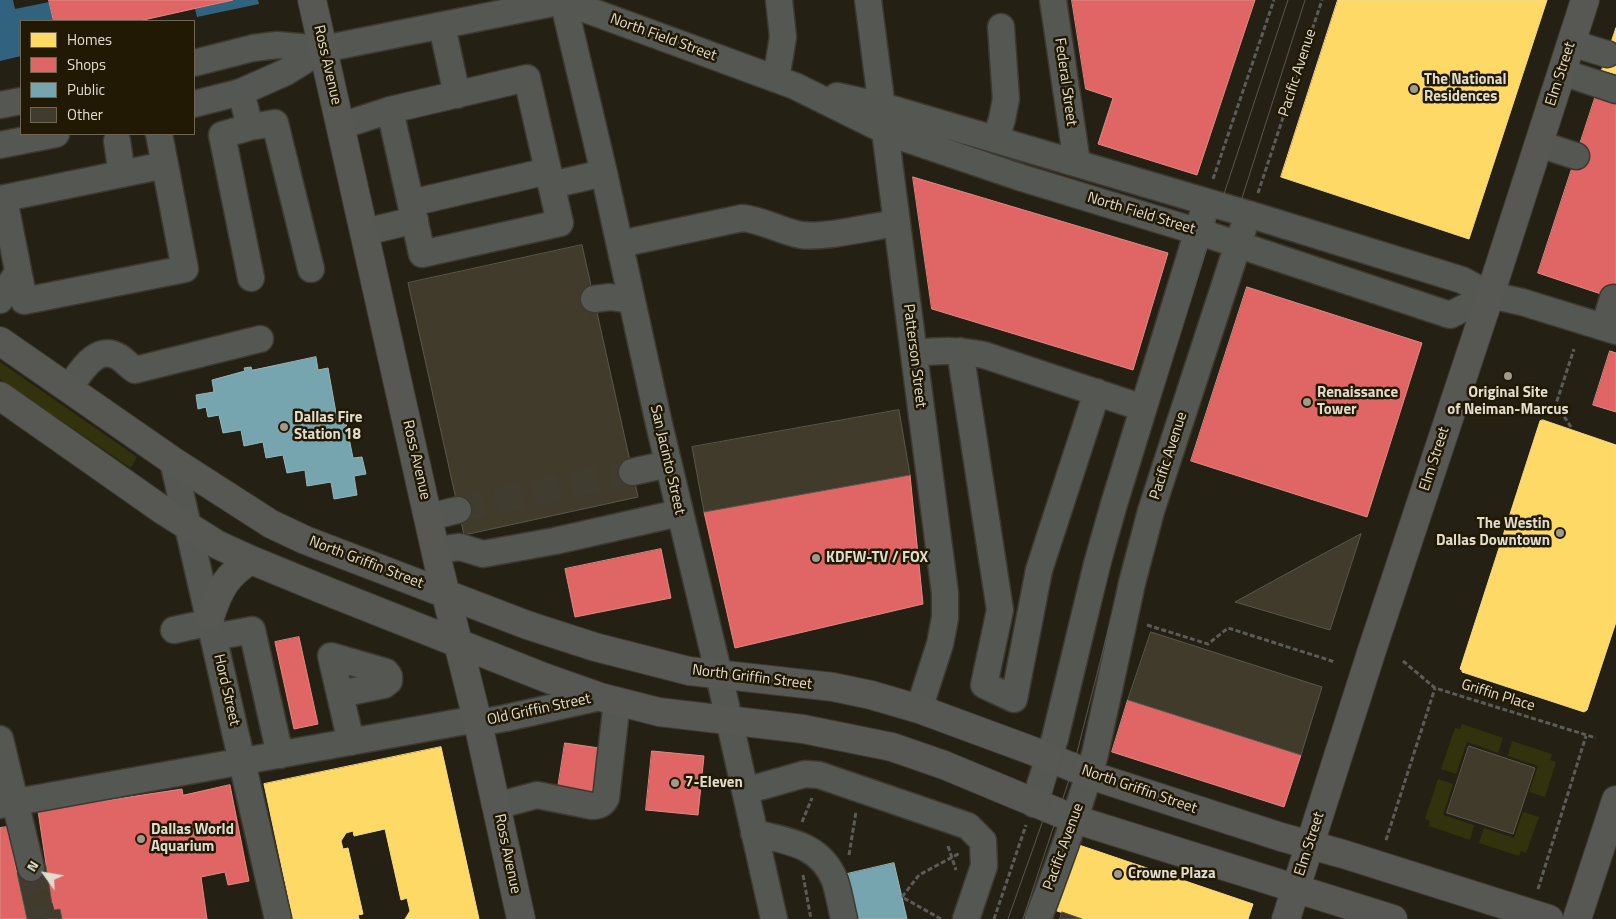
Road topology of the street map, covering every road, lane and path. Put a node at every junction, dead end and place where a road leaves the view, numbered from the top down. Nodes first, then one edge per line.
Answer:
1 (312, 0) edge
2 (779, 0) edge
3 (868, 0) edge
4 (1053, 0) edge
5 (1274, 0) edge
6 (1322, 0) edge
7 (1585, 0) edge
8 (563, 1) edge
9 (442, 26) junction
10 (1001, 27) dead end
11 (1571, 43) junction
12 (324, 49) junction
13 (1607, 54) dead end
14 (195, 63) edge
15 (1562, 72) junction
16 (786, 83) junction
17 (1616, 90) edge
18 (241, 92) junction
19 (457, 95) junction
20 (20, 101) edge
21 (195, 104) edge
22 (0, 105) edge
23 (882, 106) junction
24 (390, 110) junction
25 (341, 126) junction
26 (250, 127) junction
27 (886, 132) junction
28 (51, 135) edge
29 (159, 135) edge
30 (996, 139) junction
31 (117, 141) dead end
32 (1539, 144) junction
33 (0, 145) edge
34 (1576, 156) dead end
35 (1077, 163) junction
36 (164, 165) junction
37 (604, 173) junction
38 (122, 174) junction
39 (549, 178) junction
40 (2, 199) edge
41 (1207, 202) junction
42 (413, 212) junction
43 (1248, 214) junction
44 (896, 223) junction
45 (365, 232) junction
46 (1198, 232) junction
47 (620, 244) junction
48 (1237, 244) junction
49 (311, 269) dead end
50 (18, 272) junction
51 (251, 278) dead end
52 (1490, 295) junction
53 (1613, 298) dead end
54 (594, 299) dead end
55 (0, 300) edge
56 (631, 300) junction
57 (1610, 329) edge
58 (260, 339) dead end
59 (0, 341) edge
60 (1574, 349) dead end
61 (960, 351) junction
62 (916, 362) junction
63 (69, 388) junction
64 (1097, 392) junction
65 (0, 396) edge
66 (1143, 408) junction
67 (1572, 427) dead end
68 (174, 461) junction
69 (668, 464) junction
70 (632, 472) tunnel mouth
71 (458, 510) tunnel mouth
72 (679, 513) junction
73 (429, 517) junction
74 (188, 527) junction
75 (436, 550) junction
76 (251, 560) junction
77 (446, 594) junction
78 (1125, 619) junction
79 (212, 626) junction
80 (174, 630) dead end
81 (457, 643) junction
82 (1403, 660) dead end
83 (1335, 662) dead end
84 (719, 675) junction
85 (1435, 688) junction
86 (340, 694) dead end
87 (608, 699) junction
88 (919, 709) junction
89 (477, 721) junction
90 (729, 721) junction
91 (1586, 736) junction
92 (0, 738) edge
93 (1596, 738) dead end
94 (351, 742) junction
95 (280, 754) junction
96 (1049, 758) junction
97 (243, 761) junction
98 (1089, 775) junction
99 (745, 791) junction
100 (1616, 800) edge
101 (7, 803) edge
102 (1034, 804) junction
103 (496, 806) junction
104 (863, 815) dead end
105 (1074, 820) junction
106 (754, 833) junction
107 (1386, 840) dead end
108 (940, 843) dead end
109 (1309, 845) junction
110 (848, 864) dead end
111 (31, 868) tunnel mouth
112 (958, 874) dead end
113 (1296, 889) junction
114 (1538, 889) dead end
115 (902, 897) dead end
116 (278, 919) edge
117 (521, 919) edge
118 (774, 919) edge
119 (844, 919) edge
120 (941, 919) edge
121 (966, 919) edge
122 (994, 919) edge
123 (1038, 919) edge
124 (1286, 919) edge
125 (1393, 919) edge
126 (1549, 919) edge
127 (1577, 919) edge

1 - 12 main road, Ross Avenue
2 - 16 street
3 - 23 street, Patterson Street
4 - 35 street, Federal Street
5 - 41 path
6 - 43 path, Pacific Avenue
7 - 11 main road, Elm Street
8 - 9 street
8 - 16 street, North Field Street
8 - 37 street, San Jacinto Street
9 - 12 street
9 - 19 street
10 - 30 street
11 - 13 street
11 - 15 main road, Elm Street
12 - 14 street
12 - 18 street
12 - 25 main road, Ross Avenue
15 - 17 street
15 - 32 main road, Elm Street
16 - 23 street, North Field Street
16 - 27 street, North Field Street
18 - 21 street
18 - 26 street
19 - 24 street
19 - 39 street
20 - 22 street
23 - 27 street, Patterson Street
23 - 30 street, North Field Street
24 - 25 street
24 - 42 street
25 - 45 main road, Ross Avenue
26 - 49 street
26 - 51 street
27 - 44 street, Patterson Street
27 - 46 street, North Field Street
28 - 33 street
29 - 36 street
30 - 35 street, North Field Street
31 - 38 street
32 - 34 street
32 - 52 main road, Elm Street
35 - 41 street, North Field Street
36 - 38 street
36 - 50 street
37 - 39 street
37 - 47 street, San Jacinto Street
38 - 40 street
39 - 42 street
39 - 42 street
40 - 50 street
41 - 43 street, North Field Street
41 - 46 street
42 - 45 street
43 - 48 street, Pacific Avenue
43 - 52 street, North Field Street
44 - 47 street
44 - 62 street, Patterson Street
45 - 73 main road, Ross Avenue
46 - 48 street, North Field Street
46 - 66 street
47 - 56 street, San Jacinto Street
48 - 52 street, North Field Street
48 - 78 street, Pacific Avenue
50 - 55 street
52 - 57 street, North Field Street
52 - 109 main road, Elm Street
53 - 57 street
54 - 56 street
56 - 69 street, San Jacinto Street
58 - 63 street
59 - 63 main road, North Griffin Street
60 - 67 path
61 - 62 street
61 - 64 street
61 - 64 street
62 - 88 street, Patterson Street
63 - 68 main road, North Griffin Street
64 - 66 street
65 - 74 main road
66 - 96 street
68 - 74 street, Hord Street
68 - 77 main road, North Griffin Street
69 - 70 street
69 - 72 street, San Jacinto Street
71 - 73 street
72 - 75 street
72 - 84 street, San Jacinto Street
73 - 75 main road, Ross Avenue
74 - 76 main road
74 - 79 street, Hord Street
75 - 77 main road, Ross Avenue
76 - 79 main road
76 - 81 main road
77 - 81 main road, Ross Avenue
77 - 84 main road, North Griffin Street
78 - 83 path
78 - 98 street, Pacific Avenue
79 - 80 street
79 - 95 street
79 - 97 street, Hord Street
81 - 87 main road
81 - 89 main road, Ross Avenue
82 - 85 path, Griffin Place
84 - 88 main road, North Griffin Street
84 - 90 street, San Jacinto Street
85 - 91 path, Griffin Place
85 - 107 path
86 - 94 street
87 - 89 street, Old Griffin Street
87 - 90 main road
87 - 103 street
88 - 96 main road, North Griffin Street
89 - 94 street
89 - 103 main road, Ross Avenue
90 - 99 street, San Jacinto Street
90 - 102 main road
91 - 93 path, Griffin Place
91 - 114 path
92 - 101 street
94 - 95 street
95 - 97 street
96 - 98 main road, North Griffin Street
96 - 102 street
97 - 101 street
97 - 116 street, Hord Street
98 - 105 street, Pacific Avenue
98 - 109 main road, North Griffin Street
99 - 106 street, San Jacinto Street
99 - 121 street
100 - 127 main road
101 - 111 street
102 - 105 main road
102 - 122 path
103 - 117 main road, Ross Avenue
104 - 110 path
105 - 113 main road
105 - 123 street, Pacific Avenue
106 - 118 street, San Jacinto Street
106 - 119 street
108 - 112 path
109 - 113 main road, Elm Street
109 - 126 main road, North Griffin Street
113 - 124 main road, Elm Street
113 - 125 main road
115 - 120 path

